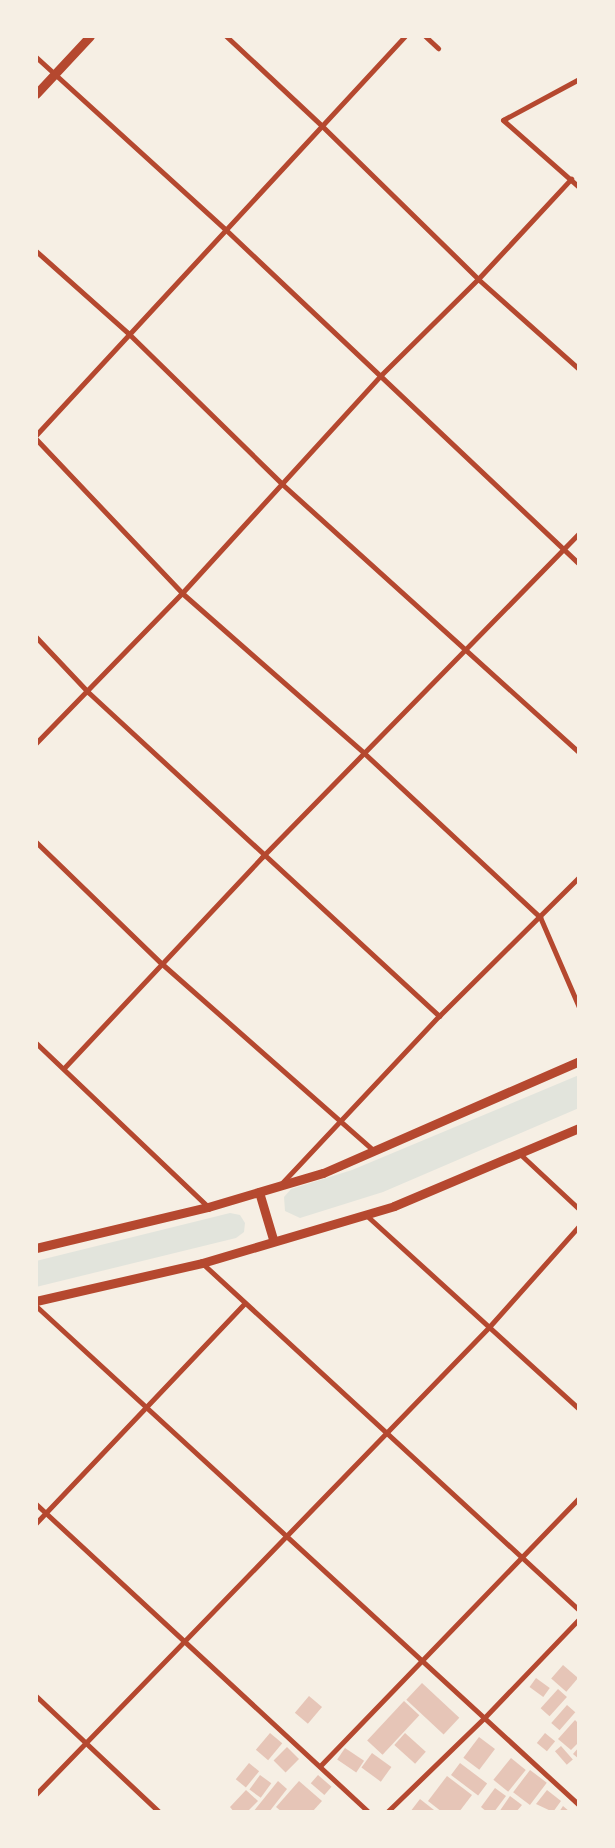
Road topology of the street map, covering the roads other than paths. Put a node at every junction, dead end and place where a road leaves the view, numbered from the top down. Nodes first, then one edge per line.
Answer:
1 (90, 36) edge
2 (226, 36) edge
3 (405, 36) edge
4 (425, 36) edge
5 (438, 48) dead end
6 (36, 57) edge
7 (55, 73) junction
8 (579, 79) edge
9 (36, 94) edge
10 (321, 124) junction
11 (571, 180) junction
12 (579, 187) edge
13 (225, 229) junction
14 (36, 251) edge
15 (478, 279) junction
16 (128, 333) junction
17 (579, 369) edge
18 (381, 375) junction
19 (36, 435) edge
20 (36, 439) edge
21 (282, 484) junction
22 (579, 534) edge
23 (564, 551) junction
24 (579, 564) edge
25 (182, 593) junction
26 (36, 638) edge
27 (464, 649) junction
28 (88, 692) junction
29 (36, 743) edge
30 (579, 752) edge
31 (364, 753) junction
32 (36, 842) edge
33 (262, 856) junction
34 (579, 877) edge
35 (540, 917) junction
36 (161, 962) junction
37 (579, 1008) edge
38 (439, 1016) junction
39 (36, 1043) edge
40 (43, 1049) junction
41 (36, 1052) edge
42 (579, 1061) edge
43 (64, 1068) junction
44 (341, 1121) junction
45 (579, 1128) edge
46 (374, 1151) junction
47 (520, 1154) junction
48 (279, 1187) junction
49 (259, 1192) junction
50 (208, 1207) junction
51 (579, 1209) edge
52 (366, 1215) junction
53 (579, 1226) edge
54 (273, 1239) junction
55 (36, 1248) edge
56 (202, 1263) junction
57 (36, 1301) edge
58 (245, 1303) junction
59 (36, 1306) edge
60 (489, 1327) junction
61 (146, 1407) junction
62 (579, 1409) edge
63 (385, 1432) junction
64 (579, 1498) edge
65 (36, 1504) edge
66 (46, 1513) junction
67 (36, 1524) edge
68 (284, 1534) junction
69 (523, 1558) junction
70 (579, 1610) edge
71 (579, 1618) edge
72 (183, 1640) junction
73 (422, 1661) junction
74 (36, 1696) edge
75 (484, 1718) junction
76 (84, 1741) junction
77 (320, 1766) junction
78 (36, 1794) edge
79 (579, 1805) edge
80 (159, 1812) edge
81 (370, 1812) edge
82 (387, 1812) edge

1 - 7 main road
2 - 10 street
3 - 10 street
4 - 5 street
6 - 7 street
7 - 9 main road
7 - 13 street
8 - 11 street
10 - 13 street
10 - 15 street
11 - 12 street
11 - 15 street
13 - 16 street
13 - 18 street
14 - 16 street
15 - 17 street
15 - 18 street
16 - 19 street
16 - 21 street
18 - 21 street
18 - 23 street
20 - 25 street
21 - 25 street
21 - 27 street
22 - 23 street
23 - 24 street
23 - 27 street
25 - 28 street
25 - 31 street
26 - 28 street
27 - 30 street
27 - 31 street
28 - 29 street
28 - 33 street
31 - 33 street
31 - 35 street
32 - 36 street
33 - 36 street
33 - 38 street
34 - 35 street
35 - 37 street
35 - 38 street
36 - 43 street
36 - 44 street
38 - 44 street
39 - 40 street
40 - 41 street
40 - 43 street
42 - 46 main road
43 - 50 street
44 - 46 street
44 - 48 street
45 - 47 main road
46 - 48 main road
47 - 51 street
47 - 52 main road
48 - 49 main road
49 - 50 main road
49 - 54 main road
50 - 55 main road
52 - 54 main road
52 - 60 street
53 - 60 street
54 - 56 main road
56 - 57 main road
56 - 58 street
58 - 61 street
58 - 63 street
59 - 61 street
60 - 62 street
60 - 63 street
61 - 66 street
61 - 68 street
63 - 68 street
63 - 69 street
64 - 69 street
65 - 66 street
66 - 67 street
66 - 72 street
68 - 72 street
68 - 73 street
69 - 70 street
69 - 73 street
71 - 75 street
72 - 76 street
72 - 77 street
73 - 75 street
73 - 77 street
74 - 76 street
75 - 79 street
75 - 82 street
76 - 78 street
76 - 80 street
77 - 81 street

